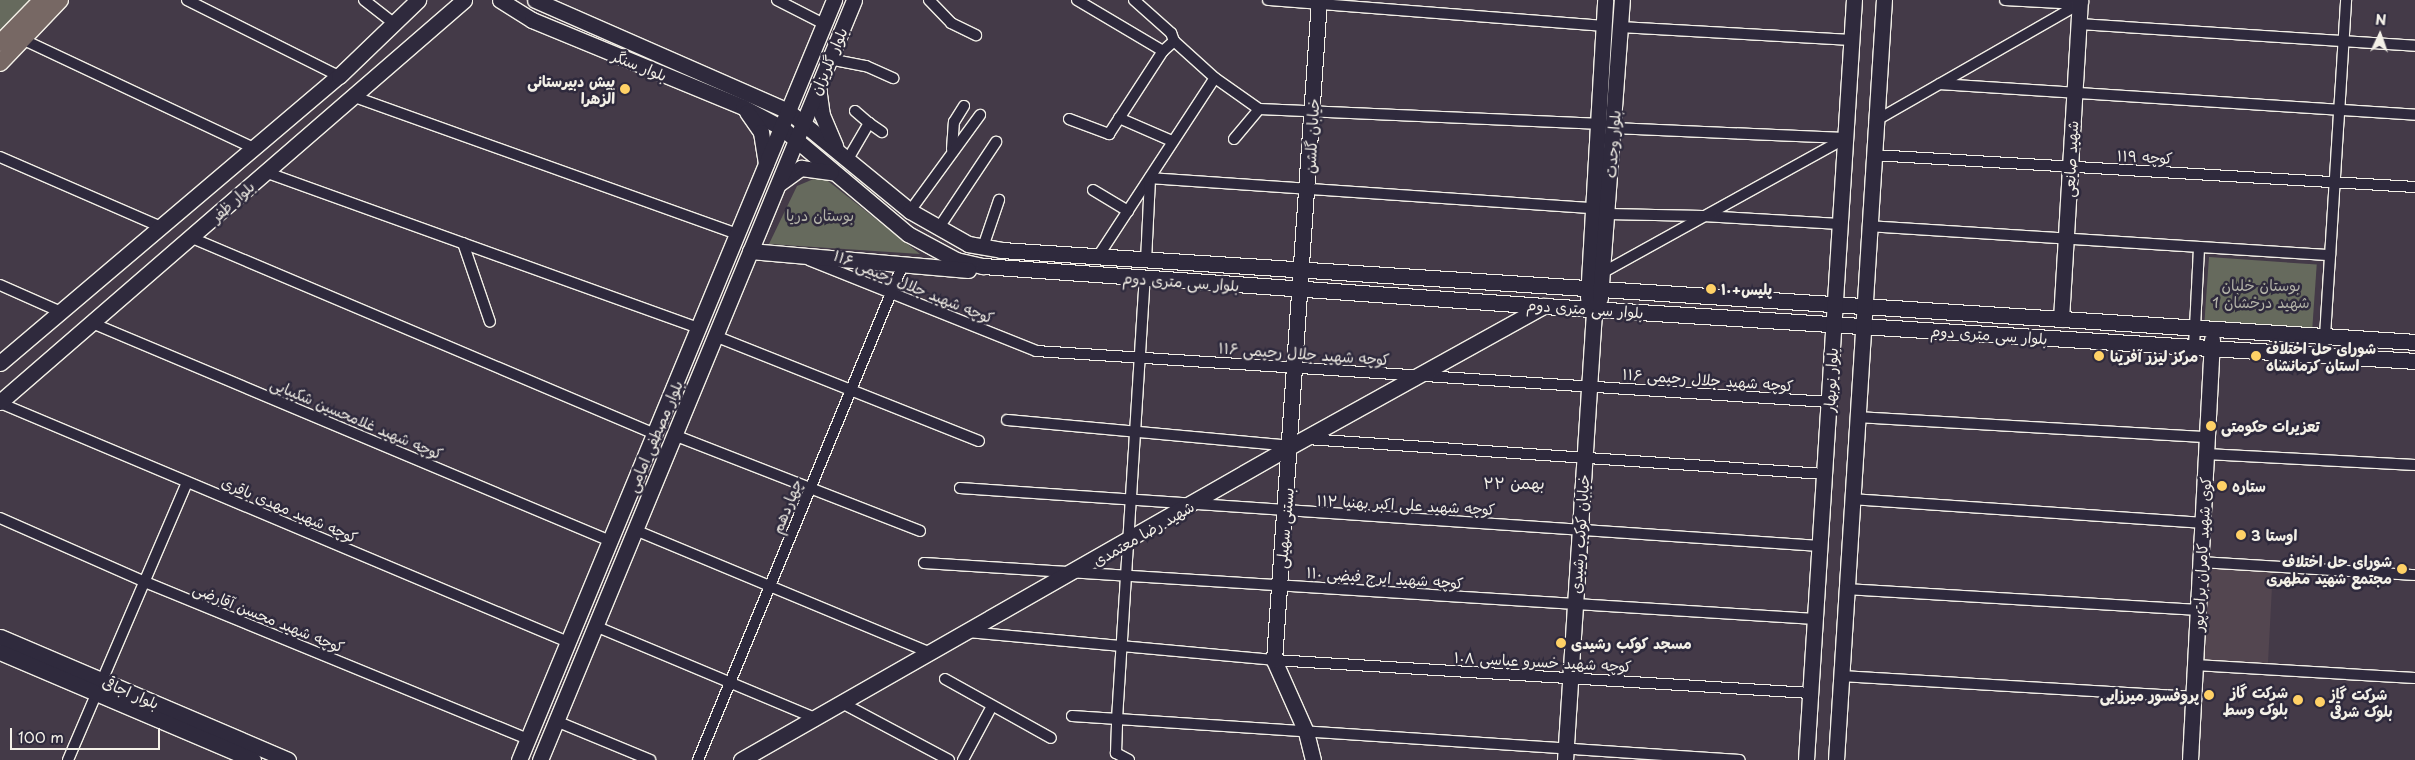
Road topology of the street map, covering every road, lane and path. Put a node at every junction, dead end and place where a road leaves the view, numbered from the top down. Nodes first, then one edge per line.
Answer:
1 (42, 0) edge
2 (60, 0) edge
3 (187, 0) edge
4 (364, 0) edge
5 (418, 0) edge
6 (464, 0) edge
7 (500, 0) edge
8 (535, 0) edge
9 (777, 0) edge
10 (834, 0) edge
11 (854, 0) edge
12 (929, 0) edge
13 (1077, 0) edge
14 (1134, 0) edge
15 (1268, 0) edge
16 (1605, 0) edge
17 (1622, 0) edge
18 (1854, 0) edge
19 (1884, 0) edge
20 (2005, 0) edge
21 (2346, 0) edge
22 (2082, 1) edge
23 (1319, 3) edge
24 (393, 23) junction
25 (824, 24) junction
26 (2079, 24) junction
27 (1603, 26) junction
28 (1620, 28) junction
29 (976, 35) dead end
30 (24, 40) junction
31 (1174, 40) junction
32 (1852, 40) junction
33 (2344, 41) junction
34 (0, 43) edge
35 (2415, 46) edge
36 (1163, 52) junction
37 (829, 59) junction
38 (0, 63) edge
39 (339, 76) junction
40 (893, 78) dead end
41 (1215, 78) junction
42 (1940, 84) junction
43 (818, 86) junction
44 (798, 89) junction
45 (2074, 93) junction
46 (352, 96) junction
47 (764, 98) junction
48 (964, 106) dead end
49 (743, 107) junction
50 (1259, 109) junction
51 (1312, 110) junction
52 (788, 111) junction
53 (855, 111) dead end
54 (2339, 111) junction
55 (980, 115) dead end
56 (2415, 115) edge
57 (1119, 118) junction
58 (1069, 119) dead end
59 (1875, 121) junction
60 (803, 122) junction
61 (869, 123) junction
62 (1597, 124) junction
63 (782, 128) junction
64 (1613, 128) junction
65 (882, 132) dead end
66 (1846, 138) junction
67 (1234, 139) dead end
68 (796, 140) junction
69 (1172, 141) junction
70 (996, 142) dead end
71 (254, 148) junction
72 (952, 149) junction
73 (843, 155) junction
74 (1873, 155) junction
75 (0, 157) edge
76 (2070, 166) junction
77 (766, 167) junction
78 (265, 172) junction
79 (835, 174) junction
80 (1150, 178) junction
81 (2335, 182) junction
82 (777, 186) junction
83 (2415, 187) edge
84 (1308, 189) junction
85 (1093, 190) dead end
86 (998, 200) dead end
87 (1592, 208) junction
88 (910, 211) junction
89 (1128, 211) junction
90 (1607, 214) junction
91 (1703, 216) junction
92 (1840, 224) junction
93 (1868, 226) junction
94 (161, 227) junction
95 (938, 229) junction
96 (738, 234) junction
97 (192, 238) junction
98 (2066, 238) junction
99 (463, 243) junction
100 (983, 247) junction
101 (2199, 247) junction
102 (750, 251) junction
103 (795, 254) junction
104 (2330, 255) junction
105 (1097, 258) junction
106 (1146, 261) junction
107 (903, 264) junction
108 (983, 266) junction
109 (1302, 271) junction
110 (1602, 273) junction
111 (1145, 279) junction
112 (0, 285) edge
113 (1594, 288) junction
114 (1301, 289) junction
115 (891, 293) junction
116 (1834, 304) junction
117 (1544, 306) junction
118 (1864, 306) junction
119 (1593, 308) junction
120 (61, 312) junction
121 (2061, 319) junction
122 (490, 322) dead end
123 (92, 323) junction
124 (1833, 324) junction
125 (1863, 326) junction
126 (699, 328) junction
127 (2195, 328) junction
128 (2213, 329) junction
129 (715, 336) junction
130 (2324, 336) junction
131 (2415, 342) edge
132 (2194, 347) junction
133 (2212, 348) junction
134 (1140, 357) junction
135 (2415, 361) edge
136 (0, 363) edge
137 (1296, 367) junction
138 (1421, 375) junction
139 (1589, 386) junction
140 (851, 389) junction
141 (1829, 402) junction
142 (0, 403) edge
143 (1857, 417) junction
144 (1006, 420) dead end
145 (1135, 431) junction
146 (655, 434) junction
147 (674, 435) junction
148 (2207, 438) junction
149 (1306, 439) junction
150 (979, 441) dead end
151 (1291, 446) junction
152 (2206, 454) junction
153 (1584, 458) junction
154 (2415, 465) edge
155 (1824, 474) junction
156 (188, 482) junction
157 (810, 488) junction
158 (960, 488) dead end
159 (1131, 500) junction
160 (1852, 500) junction
161 (1191, 505) junction
162 (1285, 512) junction
163 (0, 518) edge
164 (2203, 523) junction
165 (1580, 529) junction
166 (635, 530) junction
167 (920, 531) dead end
168 (1129, 540) junction
169 (610, 541) junction
170 (1820, 546) junction
171 (2200, 562) junction
172 (924, 563) dead end
173 (1070, 574) junction
174 (2415, 575) edge
175 (1126, 576) junction
176 (145, 582) junction
177 (770, 586) junction
178 (1279, 586) junction
179 (1846, 589) junction
180 (1575, 604) junction
181 (2198, 610) junction
182 (1815, 619) junction
183 (595, 626) junction
184 (968, 632) junction
185 (0, 637) edge
186 (568, 642) junction
187 (1122, 645) junction
188 (0, 652) edge
189 (930, 653) junction
190 (1274, 660) junction
191 (2195, 665) junction
192 (1841, 676) junction
193 (1570, 678) junction
194 (2415, 678) edge
195 (946, 679) dead end
196 (730, 682) junction
197 (100, 687) junction
198 (1810, 692) junction
199 (2194, 697) junction
200 (842, 703) junction
201 (992, 706) junction
202 (1072, 716) dead end
203 (815, 718) junction
204 (1117, 719) junction
205 (556, 721) junction
206 (1306, 732) junction
207 (1051, 738) dead end
208 (528, 739) junction
209 (1565, 755) edge
210 (68, 760) edge
211 (253, 760) edge
212 (288, 760) edge
213 (519, 760) edge
214 (540, 760) edge
215 (650, 760) edge
216 (698, 760) edge
217 (741, 760) edge
218 (949, 760) edge
219 (963, 760) edge
220 (1129, 760) edge
221 (1313, 760) edge
222 (1740, 760) edge
223 (1806, 760) edge
224 (1836, 760) edge
225 (1844, 760) edge
226 (2190, 760) edge

1 - 34 main road
2 - 30 main road
3 - 39 street
4 - 24 street
5 - 24 main road, بلوار ظفر
6 - 46 main road, بلوار ظفر
7 - 49 main road, بلوار سنگر
8 - 47 main road, بلوار سنگر
9 - 25 street
10 - 25 main road, بلوار گلریزان
11 - 37 main road, بلوار گلریزان
12 - 29 street
13 - 36 street
14 - 31 street
15 - 23 street
16 - 27 main road, بلوار وحدت
17 - 28 main road, بلوار وحدت
18 - 32 main road, بلوار نوبهار
19 - 59 main road, بلوار نوبهار
20 - 22 street
21 - 33 street
22 - 26 main road, شهید صانعی
22 - 42 street
23 - 27 street
23 - 51 main road, خیابان گلشن
24 - 39 main road, بلوار ظفر
25 - 44 main road, بلوار گلریزان
26 - 33 street
26 - 45 main road, شهید صانعی
27 - 62 main road, بلوار وحدت
28 - 32 street
28 - 64 main road, بلوار وحدت
30 - 38 main road
30 - 71 street
31 - 36 street
31 - 41 street
32 - 66 main road, بلوار نوبهار
33 - 35 street
33 - 54 street
36 - 57 street
37 - 40 street
37 - 43 main road, بلوار گلریزان
39 - 71 main road, بلوار ظفر
41 - 50 street
41 - 69 street
42 - 45 street
42 - 59 street
43 - 60 main road, بلوار گلریزان
43 - 73 main road
44 - 47 main road
44 - 52 main road, بلوار گلریزان
45 - 54 street
45 - 76 main road, شهید صانعی
46 - 78 main road, بلوار ظفر
46 - 96 street
47 - 52 main road, بلوار سنگر
48 - 72 street
49 - 63 main road, بلوار سنگر
49 - 77 main road
50 - 51 street
50 - 67 street
51 - 62 street
51 - 84 main road, خیابان گلشن
52 - 60 main road, بلوار سنگر
52 - 63 main road, بلوار مصطفی امامی
53 - 61 street
54 - 56 street
54 - 81 street
55 - 72 street
57 - 58 street
57 - 69 street
59 - 74 main road, بلوار نوبهار
60 - 68 main road, بلوار مصطفی امامی
60 - 73 main road, بلوار سی متری دوم
61 - 65 street
61 - 73 street
62 - 87 main road, بلوار وحدت
63 - 68 main road, بلوار سنگر
63 - 77 main road, بلوار مصطفی امامی
64 - 66 street
64 - 90 main road, بلوار وحدت
66 - 91 street
66 - 92 main road, بلوار نوبهار
68 - 79 main road, بلوار سی متری دوم
68 - 82 main road, بلوار مصطفی امامی
69 - 80 street
70 - 95 street
71 - 94 main road, بلوار ظفر
72 - 88 street
73 - 88 main road, بلوار سی متری دوم
74 - 76 street, کوچه ۱۱۹
74 - 93 main road, بلوار نوبهار
75 - 94 street
76 - 81 street, کوچه ۱۱۹
76 - 98 main road, شهید صانعی
77 - 96 main road, بلوار مصطفی امامی
78 - 97 main road, بلوار ظفر
78 - 99 street
79 - 82 main road
79 - 108 main road, بلوار سی متری دوم
80 - 84 street
80 - 89 street
80 - 106 street
81 - 83 street, کوچه ۱۱۹
81 - 104 street
82 - 102 main road, بلوار مصطفی امامی
84 - 87 street
84 - 109 main road, خیابان گلشن
85 - 89 street
86 - 100 street
87 - 113 main road, بلوار وحدت
88 - 95 main road, بلوار سی متری دوم
89 - 105 street
90 - 91 street
90 - 110 main road, بلوار وحدت
91 - 92 street
91 - 110 street
92 - 116 main road, بلوار نوبهار
93 - 98 street
93 - 118 main road, بلوار نوبهار
94 - 120 main road, بلوار ظفر
95 - 100 main road, بلوار سی متری دوم
96 - 126 main road, بلوار مصطفی امامی
97 - 123 main road, بلوار ظفر
97 - 146 street
98 - 101 street
98 - 121 main road, شهید صانعی
99 - 122 street
99 - 126 street
100 - 105 main road, بلوار سی متری دوم
101 - 104 street
101 - 127 street
102 - 103 main road
102 - 129 main road, بلوار مصطفی امامی
103 - 107 main road
103 - 115 street, کوچه شهید جلال رحیمی ۱۱۶
104 - 130 street
105 - 106 main road, بلوار سی متری دوم
106 - 109 main road, بلوار سی متری دوم
107 - 108 main road
107 - 115 street, چهاردهم
108 - 111 main road, بلوار سی متری دوم
109 - 113 main road, بلوار سی متری دوم
109 - 114 main road, خیابان گلشن
110 - 113 main road, بلوار وحدت
111 - 114 main road, بلوار سی متری دوم
111 - 134 street
112 - 120 street
113 - 116 main road, بلوار سی متری دوم
113 - 119 main road, خیابان کوکب رشیدی
114 - 117 main road, بلوار سی متری دوم
114 - 137 main road, بستنی سهیلی
115 - 134 street, کوچه شهید جلال رحیمی ۱۱۶
115 - 140 street, چهاردهم
116 - 118 main road, بلوار سی متری دوم
116 - 124 main road, بلوار نوبهار
117 - 119 main road, بلوار سی متری دوم
117 - 138 main road, شهید رضا معتمدی
118 - 121 main road, بلوار سی متری دوم
118 - 125 main road, بلوار نوبهار
119 - 124 main road, بلوار سی متری دوم
119 - 139 main road, خیابان کوکب رشیدی
120 - 136 main road, بلوار ظفر
121 - 127 main road, بلوار سی متری دوم
123 - 142 main road, بلوار ظفر
123 - 169 street, کوچه شهید غلامحسین شکیبایی
124 - 125 main road, بلوار سی متری دوم
124 - 141 main road, بلوار نوبهار
125 - 132 main road, بلوار سی متری دوم
125 - 143 main road, بلوار نوبهار
126 - 146 main road, بلوار مصطفی امامی
127 - 128 main road, بلوار سی متری دوم
127 - 132 street
128 - 130 main road, بلوار سی متری دوم
128 - 133 main road, کوی شهید کامران برات‌پور
129 - 140 street
129 - 147 main road, بلوار مصطفی امامی
130 - 131 main road, بلوار سی متری دوم
132 - 133 main road, بلوار سی متری دوم
133 - 135 main road, بلوار سی متری دوم
133 - 148 main road, کوی شهید کامران برات‌پور
134 - 137 street, کوچه شهید جلال رحیمی ۱۱۶
134 - 145 street
137 - 138 street, کوچه شهید جلال رحیمی ۱۱۶
137 - 151 main road, بستنی سهیلی
138 - 139 street, کوچه شهید جلال رحیمی ۱۱۶
138 - 149 main road, شهید رضا معتمدی
139 - 141 street, کوچه شهید جلال رحیمی ۱۱۶
139 - 153 main road, خیابان کوکب رشیدی
140 - 150 street
140 - 157 street, چهاردهم
141 - 155 main road, بلوار نوبهار
142 - 156 street, کوچه شهید مهدی باقری
143 - 148 street
143 - 160 main road, بلوار نوبهار
144 - 145 street
145 - 151 street
145 - 159 street
146 - 169 main road, بلوار مصطفی امامی
147 - 157 street
147 - 166 main road, بلوار مصطفی امامی
148 - 152 main road, کوی شهید کامران برات‌پور
149 - 151 main road, شهید رضا معتمدی
149 - 153 street
151 - 161 main road, شهید رضا معتمدی
151 - 162 main road, بستنی سهیلی
152 - 154 street
152 - 164 main road, کوی شهید کامران برات‌پور
153 - 155 street
153 - 165 main road, خیابان کوکب رشیدی
155 - 170 main road, بلوار نوبهار
156 - 176 street
156 - 186 street, کوچه شهید مهدی باقری
157 - 167 street
157 - 177 street, چهاردهم
158 - 159 street, کوچه شهید علی اکبر بهنیا ۱۱۲
159 - 161 street, کوچه شهید علی اکبر بهنیا ۱۱۲
159 - 168 street
160 - 164 street
160 - 179 main road, بلوار نوبهار
161 - 162 street, کوچه شهید علی اکبر بهنیا ۱۱۲
161 - 168 main road, شهید رضا معتمدی
162 - 165 street, کوچه شهید علی اکبر بهنیا ۱۱۲
162 - 178 main road, بستنی سهیلی
163 - 176 street, کوچه شهید محسن آقارضی
164 - 171 main road, کوی شهید کامران برات‌پور
165 - 170 street, کوچه شهید علی اکبر بهنیا ۱۱۲
165 - 180 main road, خیابان کوکب رشیدی
166 - 177 street
166 - 183 main road, بلوار مصطفی امامی
168 - 173 main road, شهید رضا معتمدی
168 - 175 street
169 - 186 main road, بلوار مصطفی امامی
170 - 182 main road, بلوار نوبهار
171 - 174 street
171 - 181 main road, کوی شهید کامران برات‌پور
172 - 173 street, کوچه شهید ایرج فیضی ۱۱۰
173 - 175 street, کوچه شهید ایرج فیضی ۱۱۰
173 - 184 main road, شهید رضا معتمدی
175 - 178 street, کوچه شهید ایرج فیضی ۱۱۰
175 - 187 street
176 - 197 street
176 - 208 street, کوچه شهید محسن آقارضی
177 - 189 street
177 - 196 street, چهاردهم
178 - 180 street, کوچه شهید ایرج فیضی ۱۱۰
178 - 190 main road, بستنی سهیلی
179 - 181 street
179 - 192 main road, بلوار نوبهار
180 - 182 street, کوچه شهید ایرج فیضی ۱۱۰
180 - 193 main road, خیابان کوکب رشیدی
181 - 191 main road, کوی شهید کامران برات‌پور
182 - 198 main road, بلوار نوبهار
183 - 196 street
183 - 205 main road, بلوار مصطفی امامی
184 - 187 street, کوچه شهید خسرو عباسی ۱۰۸
184 - 189 main road, شهید رضا معتمدی
185 - 197 main road, بلوار اجاقی
186 - 208 main road, بلوار مصطفی امامی
187 - 190 street, کوچه شهید خسرو عباسی ۱۰۸
187 - 204 street
188 - 197 main road, بلوار اجاقی
189 - 200 main road, شهید رضا معتمدی
190 - 193 street, کوچه شهید خسرو عباسی ۱۰۸
190 - 206 main road, بستنی سهیلی
191 - 194 street
191 - 199 main road, کوی شهید کامران برات‌پور
192 - 199 street
192 - 224 main road, بلوار نوبهار
193 - 198 street, کوچه شهید خسرو عباسی ۱۰۸
193 - 209 main road, خیابان کوکب رشیدی
195 - 201 street
196 - 203 street
196 - 216 street, چهاردهم
197 - 210 street
197 - 211 main road, بلوار اجاقی
197 - 212 main road, بلوار اجاقی
198 - 223 main road, بلوار نوبهار
199 - 226 main road, کوی شهید کامران برات‌پور
200 - 203 main road, شهید رضا معتمدی
200 - 218 street
201 - 207 street
201 - 219 street
202 - 204 street
203 - 217 main road, شهید رضا معتمدی
204 - 206 street
204 - 220 street
205 - 214 main road, بلوار مصطفی امامی
205 - 215 street
206 - 209 street
206 - 221 main road, بستنی سهیلی
208 - 213 main road, بلوار مصطفی امامی
209 - 222 street
224 - 225 street

